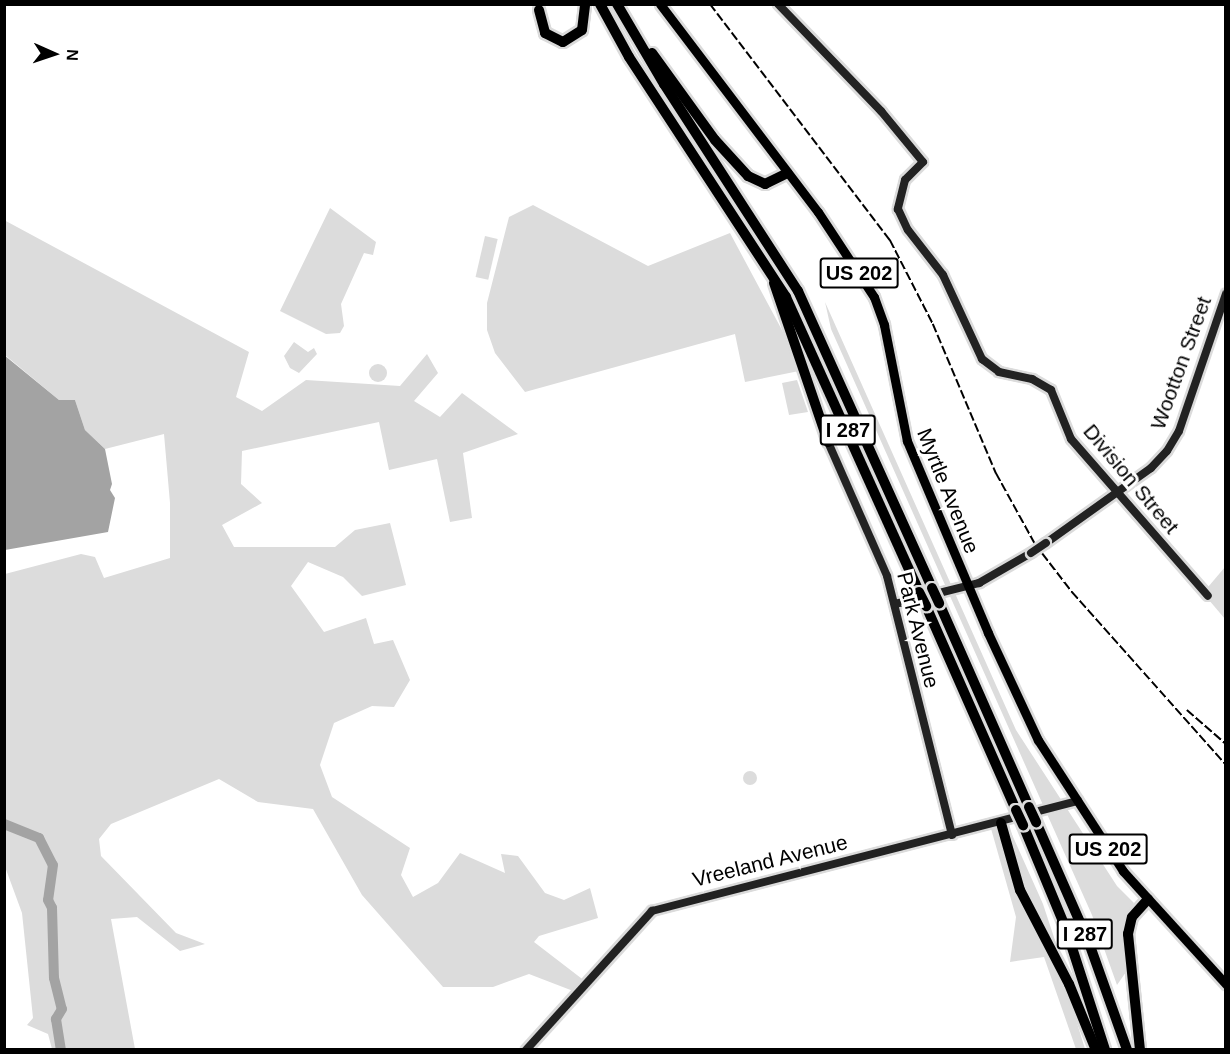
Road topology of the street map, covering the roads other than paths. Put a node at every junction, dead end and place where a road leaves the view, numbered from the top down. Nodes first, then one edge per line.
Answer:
1 (585, 4) edge
2 (600, 4) edge
3 (617, 4) edge
4 (660, 4) edge
5 (778, 4) edge
6 (539, 7) edge
7 (637, 40) junction
8 (788, 173) junction
9 (772, 271) junction
10 (1226, 294) edge
11 (828, 442) joint
12 (1118, 491) junction
13 (968, 586) junction
14 (1208, 596) dead end
15 (895, 604) junction
16 (1078, 801) junction
17 (1001, 822) junction
18 (952, 835) junction
19 (1148, 899) junction
20 (1226, 984) edge
21 (526, 1050) edge
22 (1096, 1050) edge
23 (1105, 1050) edge
24 (1127, 1050) edge
25 (1140, 1050) edge

1 - 6 highway
2 - 9 highway, I 287
3 - 7 highway, I 287
4 - 8 main road, Myrtle Avenue / US 202
5 - 12 street, Division Street
7 - 8 highway
7 - 24 highway, I 287, bridge
8 - 13 main road, Myrtle Avenue / US 202
9 - 11 highway
9 - 23 highway, I 287, bridge
10 - 12 street, Wootton Street
11 - 15 street, Park Avenue
12 - 13 street, Wootton Street, bridge
12 - 14 street, Division Street
13 - 15 street, Wootton Street
13 - 16 main road, Myrtle Avenue / US 202
15 - 18 street, Park Avenue
16 - 17 street, Vreeland Avenue
16 - 19 main road, Myrtle Avenue / US 202
17 - 18 street, Vreeland Avenue
17 - 22 highway
18 - 21 street, Vreeland Avenue
19 - 20 main road, Myrtle Avenue / US 202
19 - 25 highway

